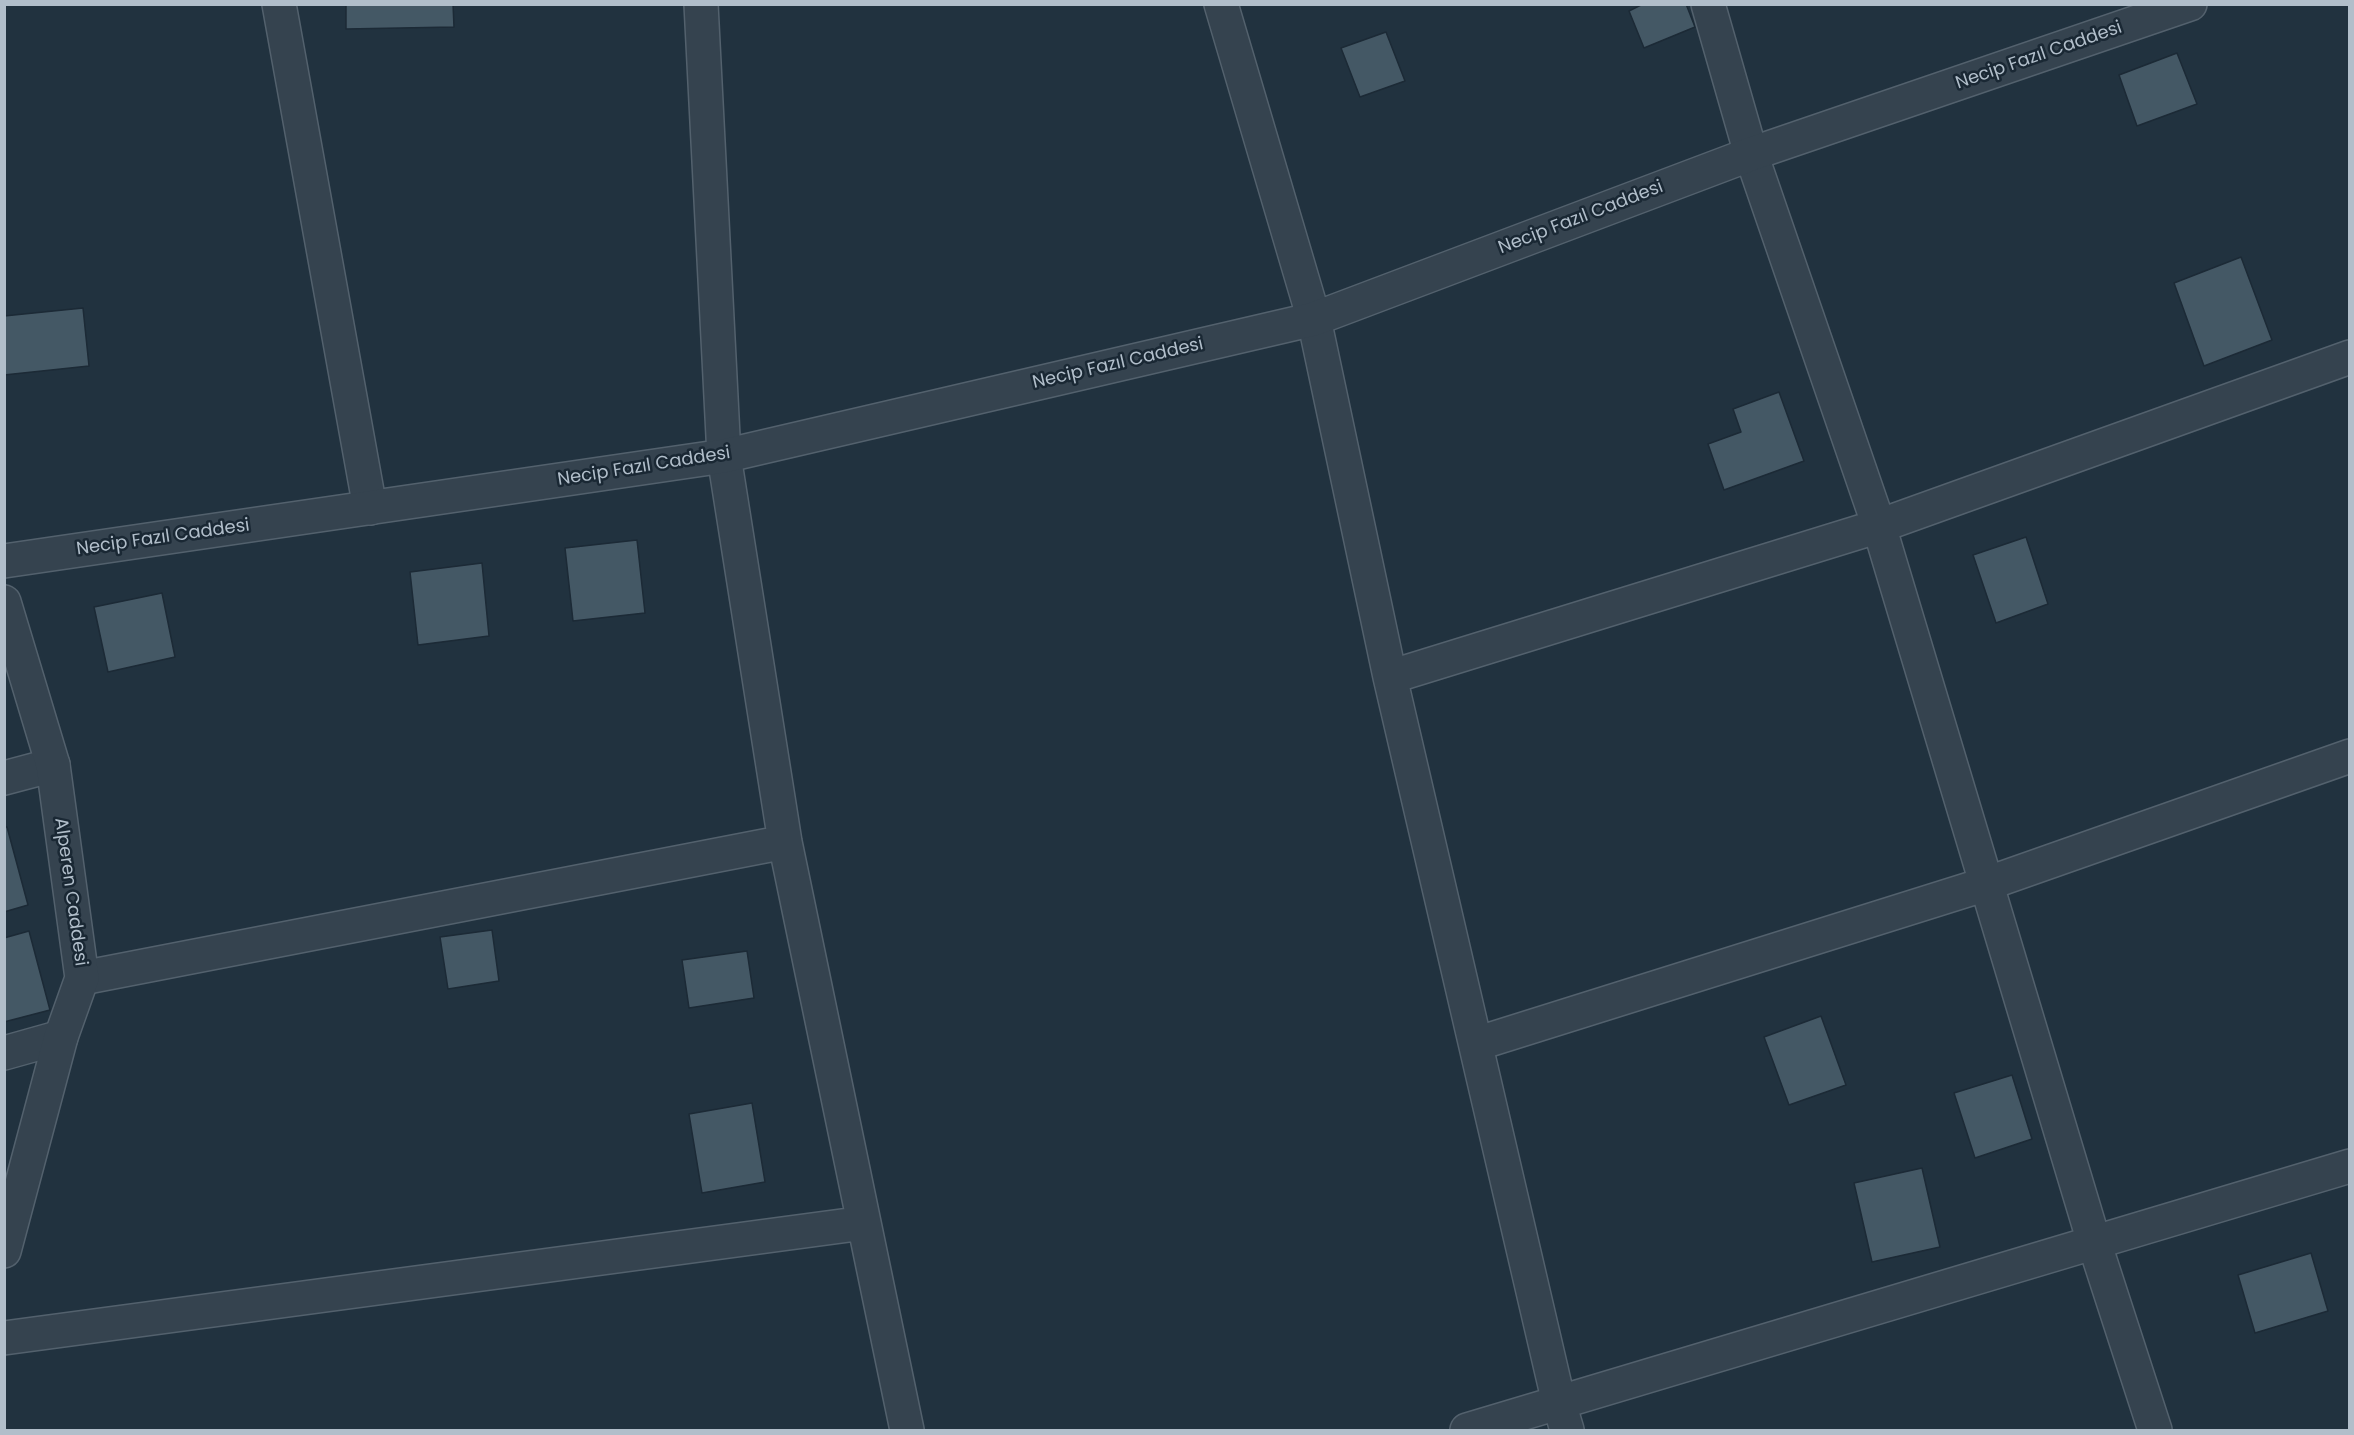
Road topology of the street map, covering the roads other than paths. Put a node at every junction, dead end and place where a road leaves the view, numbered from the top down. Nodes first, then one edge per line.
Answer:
1 (279, 4) edge
2 (701, 4) edge
3 (1221, 4) edge
4 (1708, 4) edge
5 (2190, 4) edge
6 (1751, 154) junction
7 (1314, 319) junction
8 (2349, 357) edge
9 (724, 456) junction
10 (370, 508) junction
11 (1879, 526) junction
12 (4, 561) edge
13 (4, 602) edge
14 (1390, 677) junction
15 (2349, 756) edge
16 (53, 765) junction
17 (4, 777) edge
18 (785, 842) junction
19 (1986, 884) junction
20 (82, 978) junction
21 (61, 1037) junction
22 (1476, 1044) junction
23 (4, 1053) edge
24 (2349, 1166) edge
25 (864, 1223) junction
26 (2094, 1242) junction
27 (4, 1251) edge
28 (4, 1338) edge
29 (1563, 1417) edge
30 (907, 1431) edge
31 (1467, 1431) edge
32 (2155, 1431) edge

1 - 10 street
2 - 9 street
3 - 7 street
4 - 6 street
5 - 6 street, Necip Fazıl Caddesi
6 - 7 street, Necip Fazıl Caddesi
6 - 11 street
7 - 9 street, Necip Fazıl Caddesi
7 - 14 street
8 - 11 street
9 - 10 street, Necip Fazıl Caddesi
9 - 18 street
10 - 12 street, Necip Fazıl Caddesi
11 - 14 street
11 - 19 street
13 - 16 street, Alperen Caddesi
14 - 22 street
15 - 19 street
16 - 17 street
16 - 20 street, Alperen Caddesi
18 - 20 street
18 - 25 street
19 - 22 street
19 - 26 street
20 - 21 street, Alperen Caddesi
21 - 23 street
21 - 27 street, Alperen Caddesi
22 - 29 street
24 - 26 street
25 - 28 street
25 - 30 street
26 - 29 street
26 - 32 street
29 - 31 street

